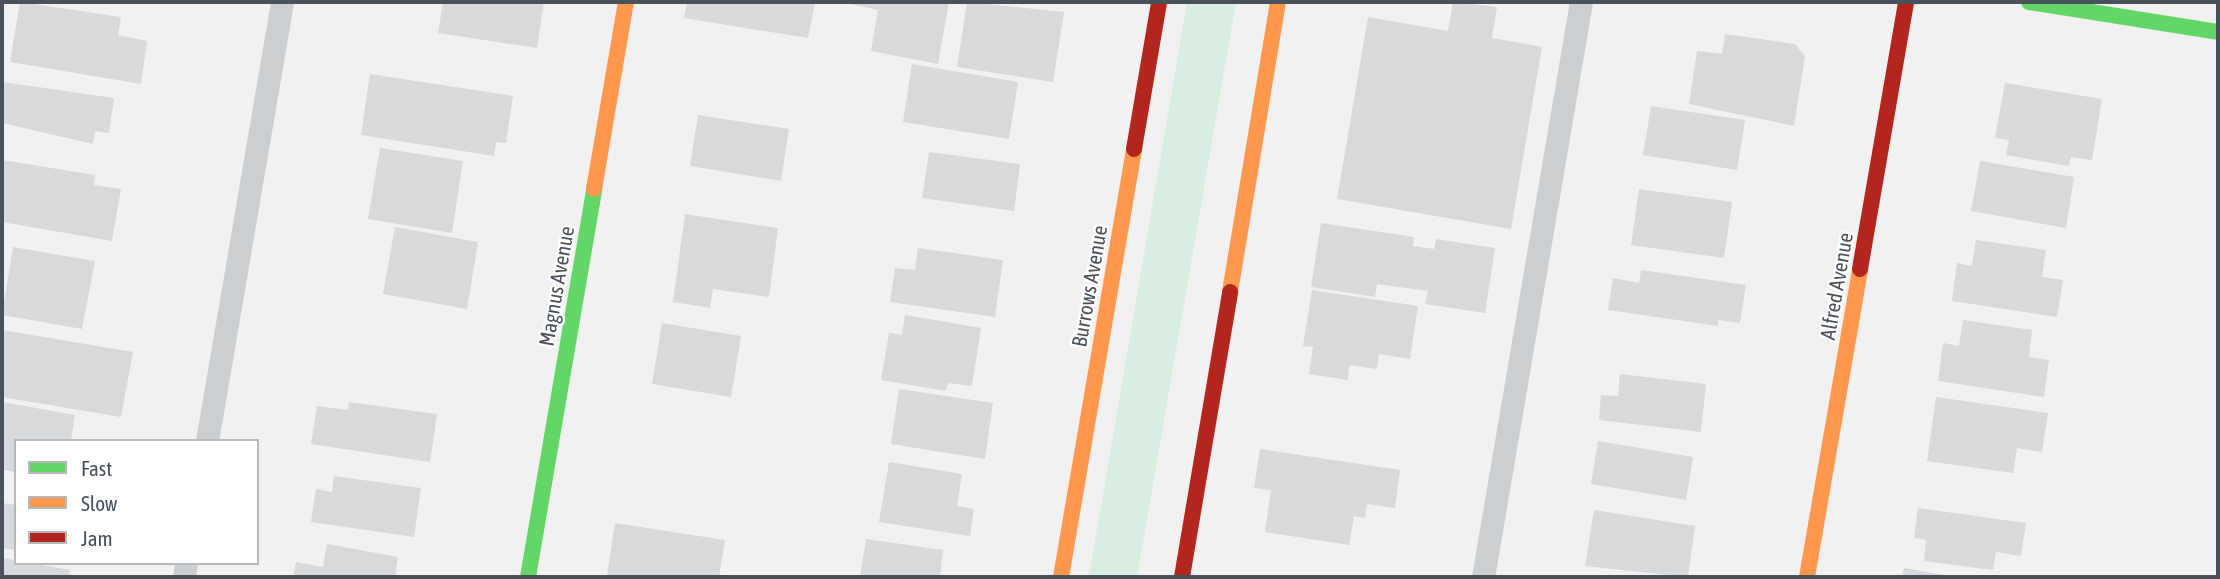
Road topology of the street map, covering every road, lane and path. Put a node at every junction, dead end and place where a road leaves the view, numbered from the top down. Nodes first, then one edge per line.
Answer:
1 (282, 2) edge
2 (626, 2) edge
3 (1159, 2) edge
4 (1278, 2) edge
5 (1581, 2) edge
6 (1906, 2) edge
7 (2029, 2) edge
8 (2218, 32) edge
9 (207, 439) edge
10 (528, 577) edge
11 (1061, 577) edge
12 (1182, 577) edge
13 (1483, 577) edge
14 (1807, 577) edge

1 - 9 lane
2 - 10 street, Magnus Avenue
3 - 11 street, Burrows Avenue
4 - 12 street
5 - 13 lane
6 - 14 street, Alfred Avenue
7 - 8 street

